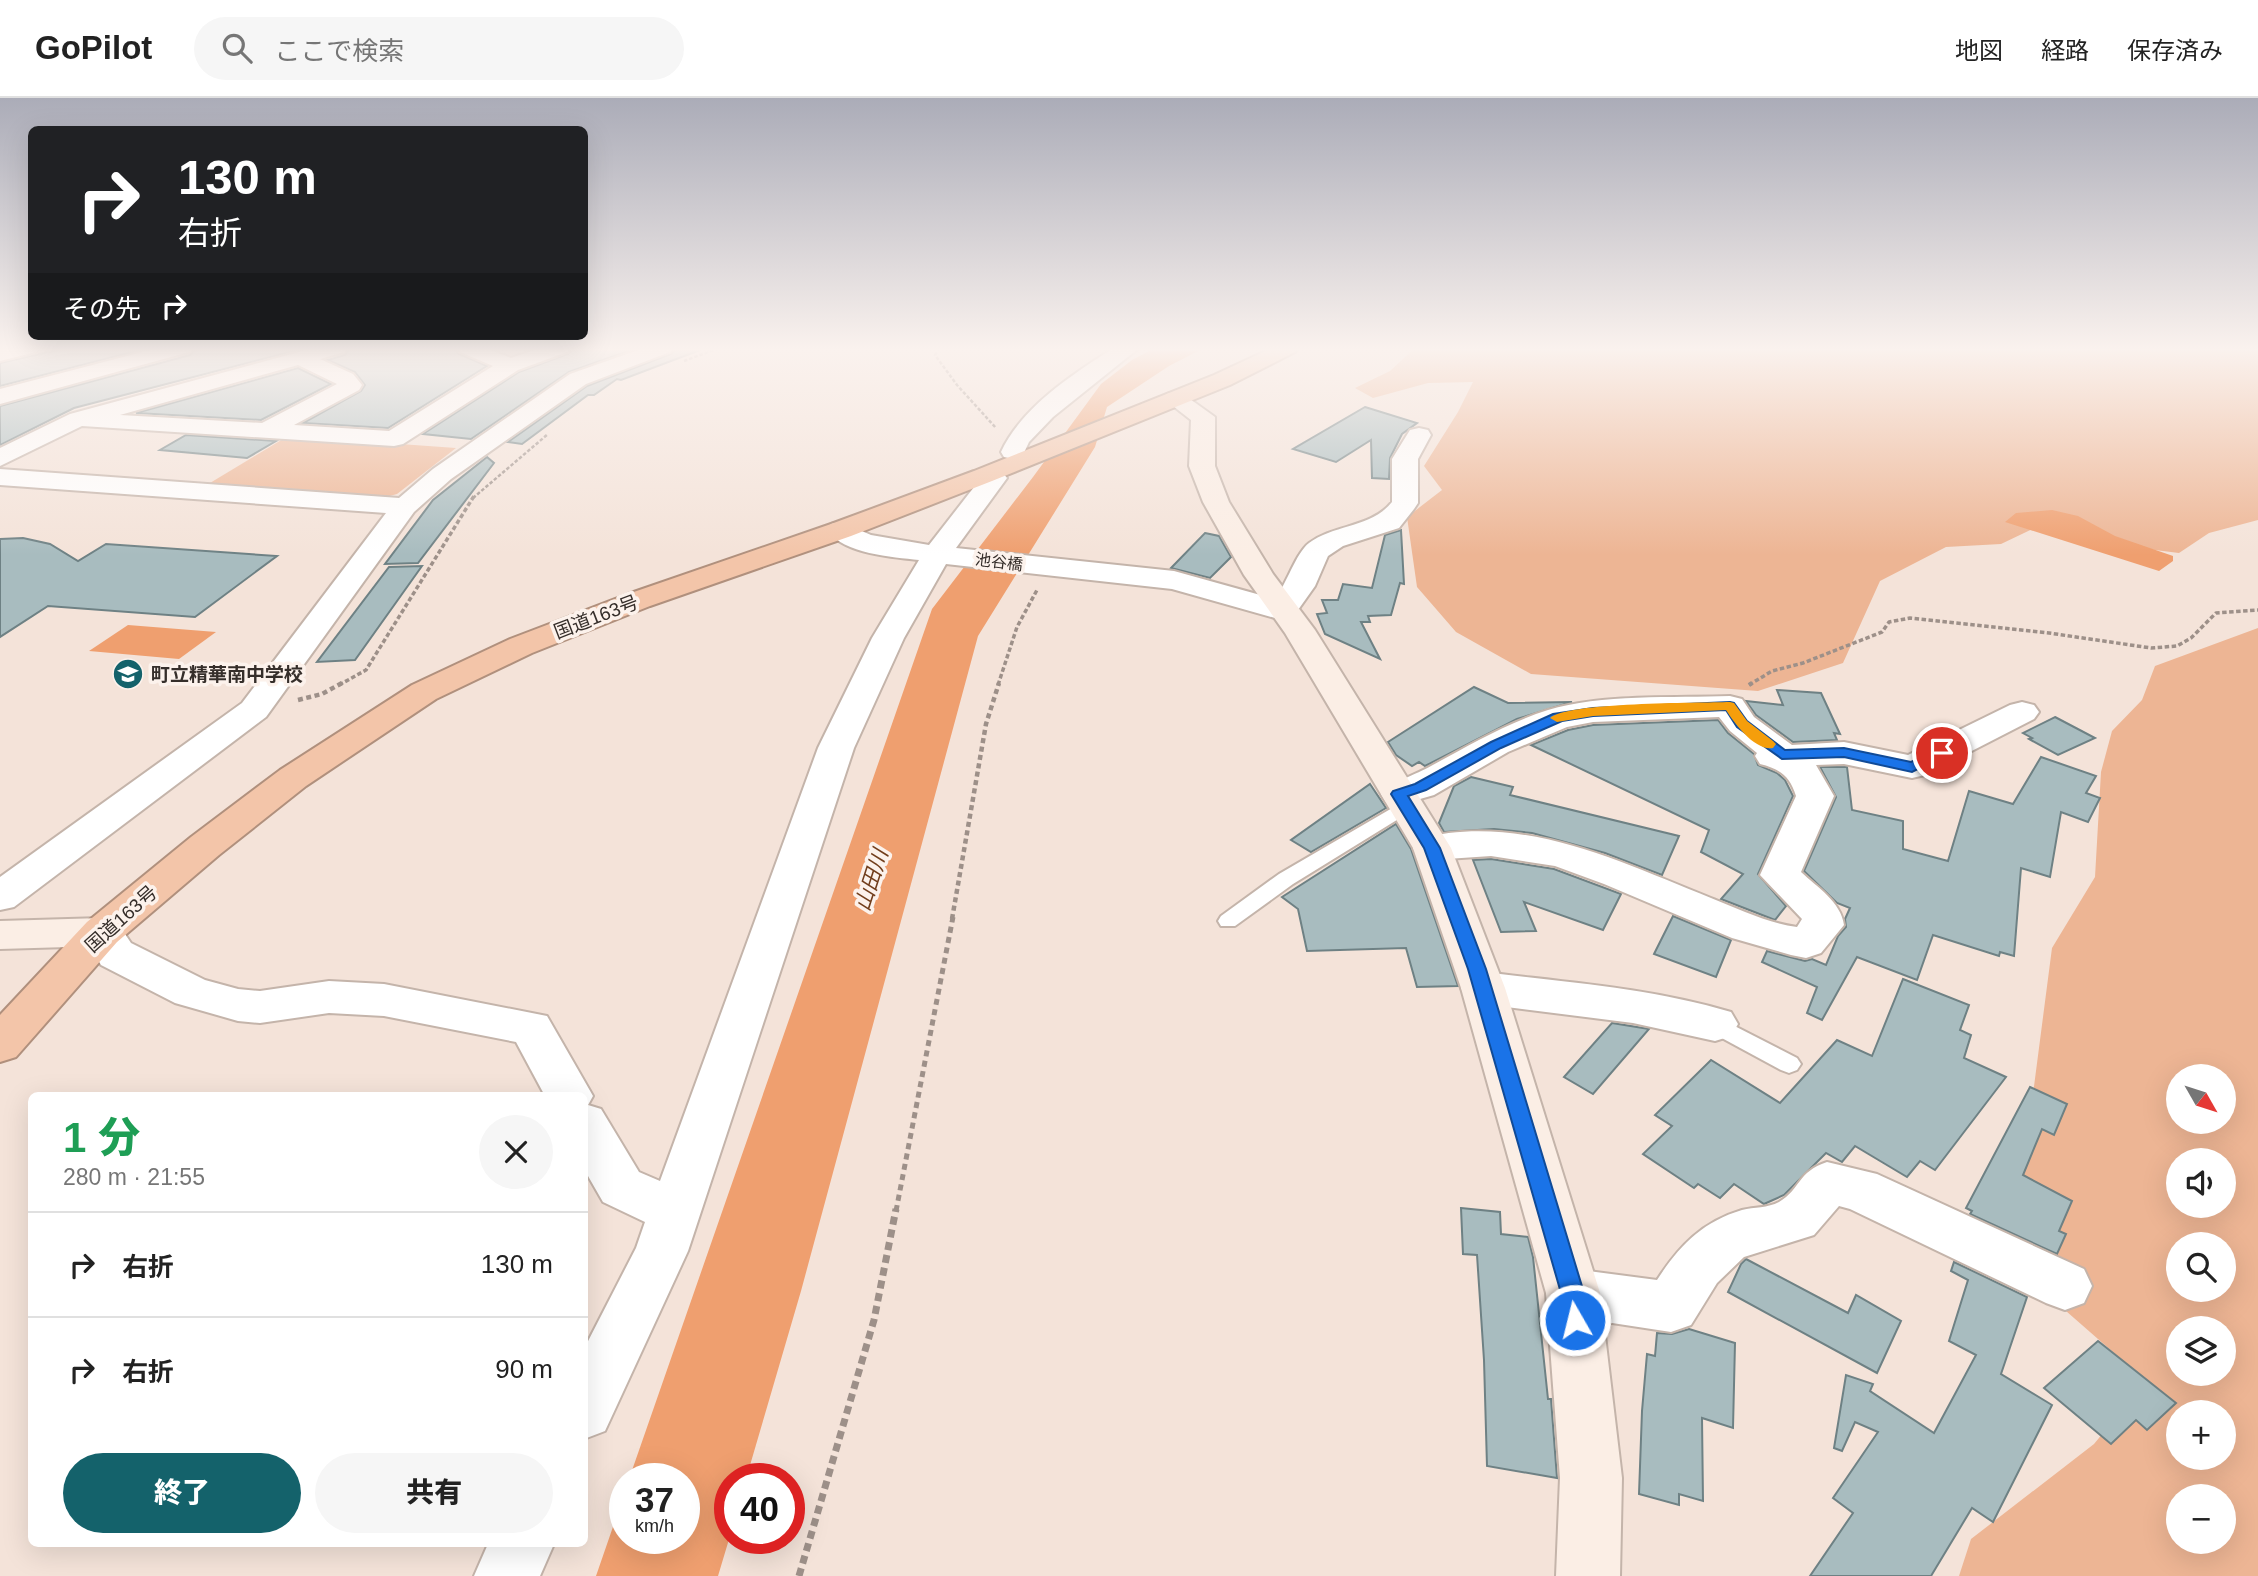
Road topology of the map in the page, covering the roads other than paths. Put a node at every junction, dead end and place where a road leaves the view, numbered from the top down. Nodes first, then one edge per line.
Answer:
1 (85, 417) edge
2 (292, 417) edge
3 (429, 417) edge
4 (524, 417) edge
5 (1048, 417) edge
6 (1127, 417) edge
7 (1203, 417) edge
8 (78, 419) junction
9 (268, 430) junction
10 (1419, 435) dead end
11 (0, 458) edge
12 (1010, 458) junction
13 (0, 477) edge
14 (405, 506) junction
15 (841, 530) junction
16 (943, 555) junction
17 (1282, 611) junction
18 (2022, 712) dead end
19 (1768, 756) junction
20 (1403, 800) junction
21 (1432, 848) junction
22 (13, 888) edge
23 (1228, 921) dead end
24 (102, 932) junction
25 (0, 935) edge
26 (1483, 988) junction
27 (1715, 1024) joint
28 (0, 1045) edge
29 (1788, 1064) dead end
30 (567, 1092) edge
31 (588, 1130) edge
32 (675, 1212) junction
33 (2065, 1286) dead end
34 (1573, 1293) junction
35 (588, 1403) edge
36 (520, 1547) edge
37 (506, 1576) edge
38 (1588, 1576) edge

1 - 8 street
2 - 9 street
3 - 9 street
4 - 14 street
5 - 12 street
6 - 12 highway, 国道163号
7 - 17 street
8 - 9 street
8 - 11 street
10 - 17 street
12 - 15 highway, 国道163号
12 - 16 street
13 - 14 street
14 - 22 street
15 - 16 street, 池谷橋
15 - 24 highway, 国道163号
16 - 17 street, 池谷橋
16 - 32 street
17 - 20 street
18 - 19 street
19 - 20 street
19 - 21 street
20 - 21 street
20 - 23 lane
21 - 26 street
24 - 25 street
24 - 28 highway, 国道163号
24 - 30 street
26 - 27 street
26 - 34 street
27 - 29 lane
31 - 32 street
32 - 35 street
33 - 34 street
34 - 38 street
36 - 37 street

